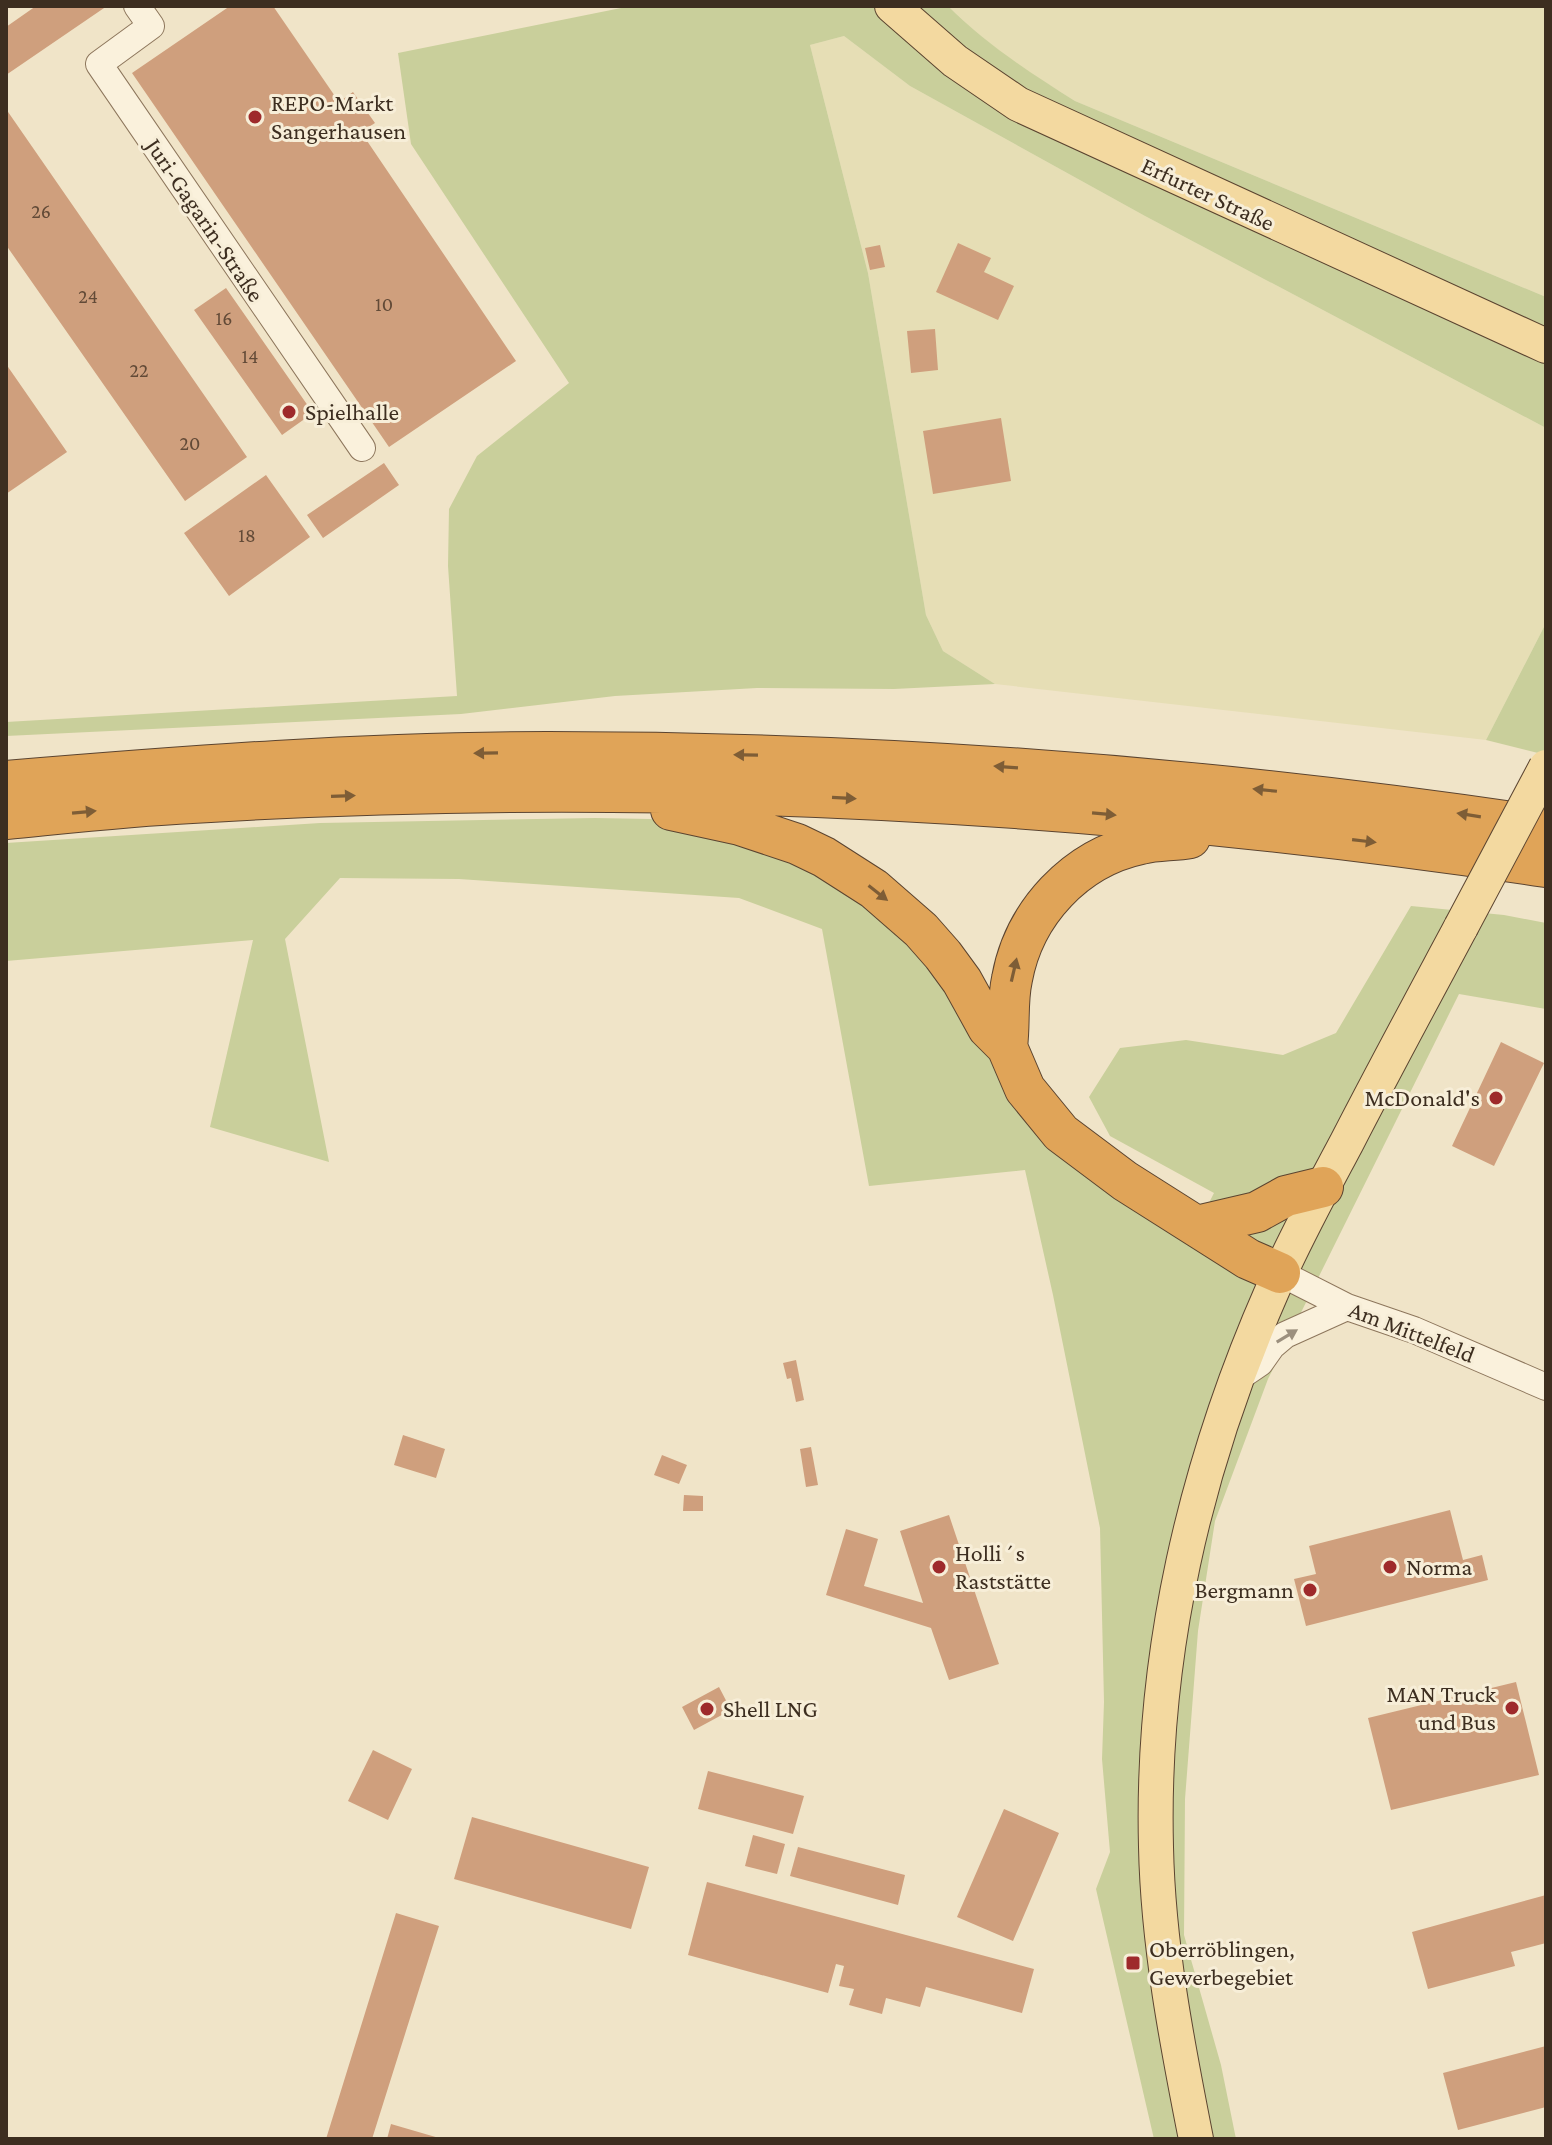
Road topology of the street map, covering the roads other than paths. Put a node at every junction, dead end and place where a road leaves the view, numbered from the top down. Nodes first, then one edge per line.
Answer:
1 (137, 6) edge
2 (892, 6) edge
3 (1546, 346) edge
4 (362, 448) dead end
5 (1546, 767) edge
6 (6, 781) edge
7 (626, 791) junction
8 (6, 819) edge
9 (1238, 826) junction
10 (1546, 827) edge
11 (1546, 867) edge
12 (1007, 1047) junction
13 (1323, 1187) junction
14 (1197, 1226) junction
15 (1280, 1273) junction
16 (1347, 1307) junction
17 (1238, 1378) junction
18 (1546, 1387) edge
19 (1196, 2139) edge

1 - 4 street, Juri-Gagarin-Straße
2 - 3 main road, Erfurter Straße
5 - 13 main road, bridge
10 -> 6 highway
8 -> 7 highway
7 -> 9 highway
7 -> 12 highway
9 -> 11 highway
12 -> 9 highway
12 - 14 highway
13 - 14 highway
13 - 15 main road
14 - 15 highway
15 - 16 street, Am Mittelfeld
15 - 17 main road
17 -> 16 street
16 - 18 street, Am Mittelfeld
17 - 19 main road

